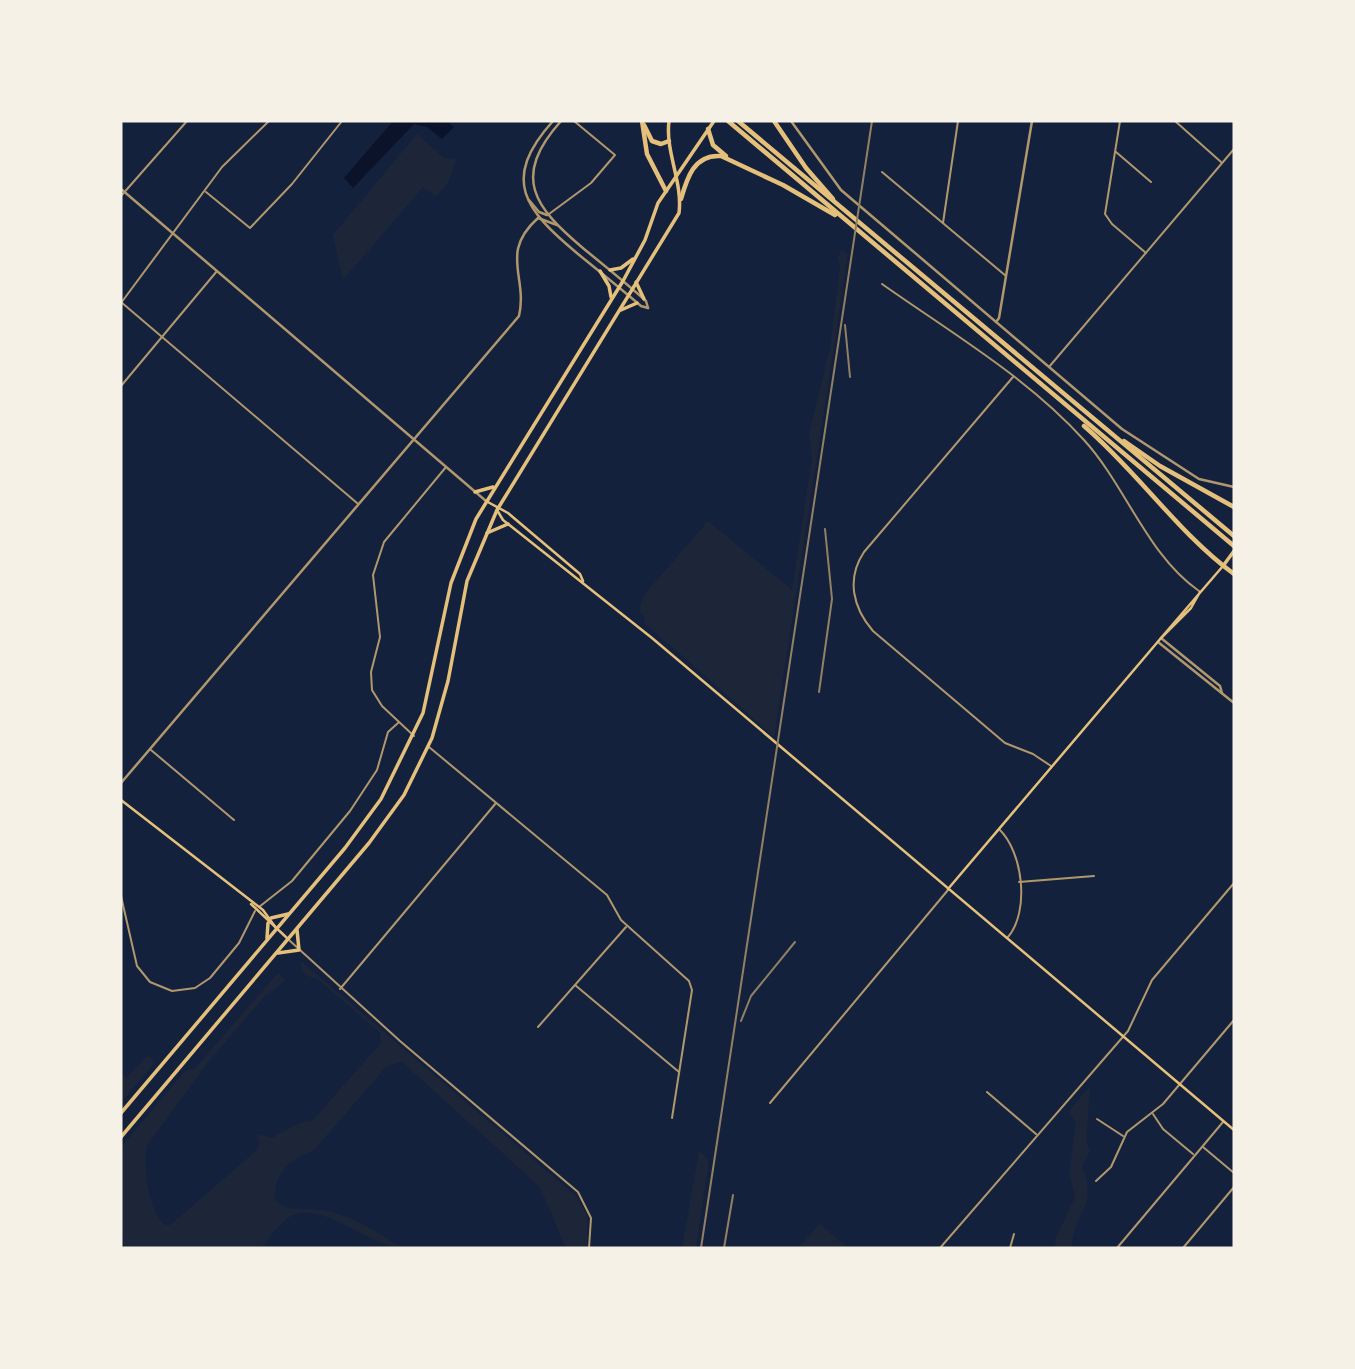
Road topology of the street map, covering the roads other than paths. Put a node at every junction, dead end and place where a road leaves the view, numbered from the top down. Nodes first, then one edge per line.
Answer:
1 (187, 121) edge
2 (269, 121) edge
3 (342, 121) edge
4 (553, 121) edge
5 (561, 121) edge
6 (574, 121) edge
7 (643, 121) edge
8 (669, 121) edge
9 (728, 121) edge
10 (738, 121) edge
11 (774, 121) edge
12 (791, 121) edge
13 (958, 121) edge
14 (1032, 121) edge
15 (1120, 121) edge
16 (1175, 121) edge
17 (1184, 121) edge
18 (711, 125) edge
19 (1180, 126) junction
20 (669, 141) junction
21 (1234, 149) edge
22 (1115, 151) junction
23 (732, 161) junction
24 (1222, 163) junction
25 (881, 172) dead end
26 (676, 175) junction
27 (1151, 183) dead end
28 (205, 191) junction
29 (666, 191) junction
30 (122, 192) edge
31 (527, 198) junction
32 (681, 199) junction
33 (845, 212) junction
34 (547, 215) junction
35 (538, 218) junction
36 (842, 219) junction
37 (943, 223) junction
38 (557, 225) junction
39 (174, 234) junction
40 (1146, 253) junction
41 (637, 255) junction
42 (610, 270) junction
43 (217, 271) junction
44 (600, 271) junction
45 (1006, 276) junction
46 (623, 281) junction
47 (636, 282) junction
48 (882, 284) dead end
49 (619, 287) junction
50 (632, 289) junction
51 (628, 295) junction
52 (611, 299) junction
53 (645, 299) junction
54 (121, 303) edge
55 (637, 303) junction
56 (619, 312) junction
57 (996, 322) junction
58 (162, 337) junction
59 (1049, 367) junction
60 (1013, 377) junction
61 (121, 386) edge
62 (1088, 414) junction
63 (1078, 417) junction
64 (415, 438) junction
65 (447, 466) junction
66 (495, 486) junction
67 (1234, 487) edge
68 (475, 492) junction
69 (486, 500) junction
70 (358, 504) junction
71 (1234, 507) edge
72 (498, 510) junction
73 (508, 524) junction
74 (485, 534) junction
75 (1234, 536) edge
76 (1233, 551) edge
77 (1223, 566) junction
78 (1234, 574) edge
79 (583, 581) junction
80 (1200, 592) junction
81 (1161, 638) junction
82 (1157, 642) junction
83 (1222, 693) junction
84 (1234, 703) edge
85 (398, 723) junction
86 (414, 736) junction
87 (428, 747) junction
88 (150, 749) junction
89 (1051, 766) junction
90 (121, 783) edge
91 (121, 800) edge
92 (497, 802) junction
93 (234, 820) dead end
94 (999, 828) junction
95 (1094, 876) dead end
96 (1018, 882) junction
97 (1234, 883) edge
98 (948, 890) junction
99 (121, 896) edge
100 (249, 902) junction
101 (258, 907) junction
102 (255, 911) junction
103 (290, 913) junction
104 (271, 918) junction
105 (268, 923) junction
106 (626, 926) junction
107 (277, 928) junction
108 (298, 928) junction
109 (1007, 938) junction
110 (288, 939) junction
111 (266, 940) junction
112 (299, 950) junction
113 (276, 953) junction
114 (575, 985) junction
115 (340, 989) junction
116 (1234, 1020) edge
117 (538, 1027) dead end
118 (1123, 1036) junction
119 (680, 1072) junction
120 (1180, 1084) junction
121 (987, 1092) dead end
122 (770, 1103) dead end
123 (122, 1111) edge
124 (1152, 1113) junction
125 (672, 1118) dead end
126 (1097, 1119) dead end
127 (1223, 1121) junction
128 (1234, 1130) edge
129 (1036, 1135) junction
130 (1125, 1136) junction
131 (121, 1137) edge
132 (1202, 1146) junction
133 (1195, 1156) junction
134 (1234, 1173) edge
135 (1096, 1181) dead end
136 (1234, 1187) edge
137 (1014, 1234) dead end
138 (589, 1248) edge
139 (940, 1248) edge
140 (1010, 1248) edge
141 (1117, 1248) edge
142 (1183, 1248) edge

1 - 30 street
2 - 28 street
3 - 28 street
4 - 31 street
5 - 34 street
6 - 34 street
7 - 20 highway
7 - 29 highway
8 - 20 main road
9 - 36 highway
10 - 33 highway
11 - 33 highway
12 - 57 street
13 - 37 street
14 - 45 street
15 - 22 street
16 - 19 street
17 - 19 street
18 - 23 highway
18 - 26 main road
19 - 24 street
20 - 26 main road
21 - 24 street
22 - 27 street
22 - 40 street
23 - 32 highway
23 - 36 highway
24 - 40 street
25 - 37 street
26 - 29 main road
26 - 32 main road
28 - 39 street
29 - 41 main road
30 - 39 street
31 - 34 street
31 - 35 street
32 - 47 main road
33 - 62 highway
34 - 38 street
35 - 38 street
35 - 44 street
35 - 64 street
36 - 63 highway
37 - 45 street
38 - 42 street
39 - 43 street
39 - 54 street
40 - 59 street
41 - 42 main road
41 - 46 main road
42 - 46 street
43 - 58 street
43 - 64 street
44 - 49 street
44 - 52 main road
45 - 57 street
46 - 49 main road
46 - 50 street
47 - 50 main road
47 - 53 main road
48 - 60 street
49 - 51 street
49 - 52 main road
50 - 51 main road
50 - 53 street
51 - 55 street
51 - 56 main road
52 - 66 main road
53 - 55 street
54 - 58 street
55 - 56 main road
56 - 72 main road
57 - 59 street
58 - 61 street
58 - 70 street
59 - 67 street
60 - 80 street
60 - 89 street
62 - 71 highway
62 - 75 highway
63 - 76 highway
63 - 77 highway
64 - 65 street
64 - 70 street
65 - 68 street
65 - 85 street
66 - 68 main road
66 - 69 main road
68 - 69 street
69 - 72 main road
69 - 86 main road
70 - 88 street
72 - 73 main road
72 - 74 main road
72 - 79 main road
73 - 74 main road
73 - 79 main road
74 - 87 main road
76 - 77 main road
77 - 78 highway
77 - 80 main road
79 - 98 main road
80 - 81 main road
81 - 82 main road
81 - 83 street
82 - 83 street
82 - 89 main road
83 - 84 street
85 - 86 street
85 - 101 street
86 - 103 main road
87 - 92 street
87 - 108 main road
88 - 90 street
88 - 93 street
89 - 94 main road
91 - 100 main road
92 - 106 street
92 - 115 street
94 - 96 street
94 - 98 main road
95 - 96 street
96 - 109 street
97 - 118 street
98 - 109 main road
98 - 122 street
99 - 102 street
100 - 101 main road
100 - 102 main road
101 - 104 main road
102 - 105 main road
103 - 104 main road
103 - 107 main road
104 - 107 main road
105 - 107 main road
105 - 111 main road
106 - 114 street
106 - 119 street
107 - 110 main road
107 - 111 main road
108 - 110 main road
108 - 112 main road
109 - 118 main road
110 - 112 street
110 - 113 main road
111 - 123 main road
112 - 113 main road
112 - 115 street
113 - 131 main road
114 - 117 street
114 - 119 street
115 - 138 street
116 - 120 street
118 - 120 main road
118 - 129 street
119 - 125 street
120 - 124 street
120 - 127 main road
121 - 129 street
124 - 130 street
124 - 133 street
126 - 130 street
127 - 128 main road
127 - 132 street
129 - 139 street
130 - 135 street
132 - 133 street
132 - 134 street
133 - 141 street
136 - 142 street
137 - 140 street

